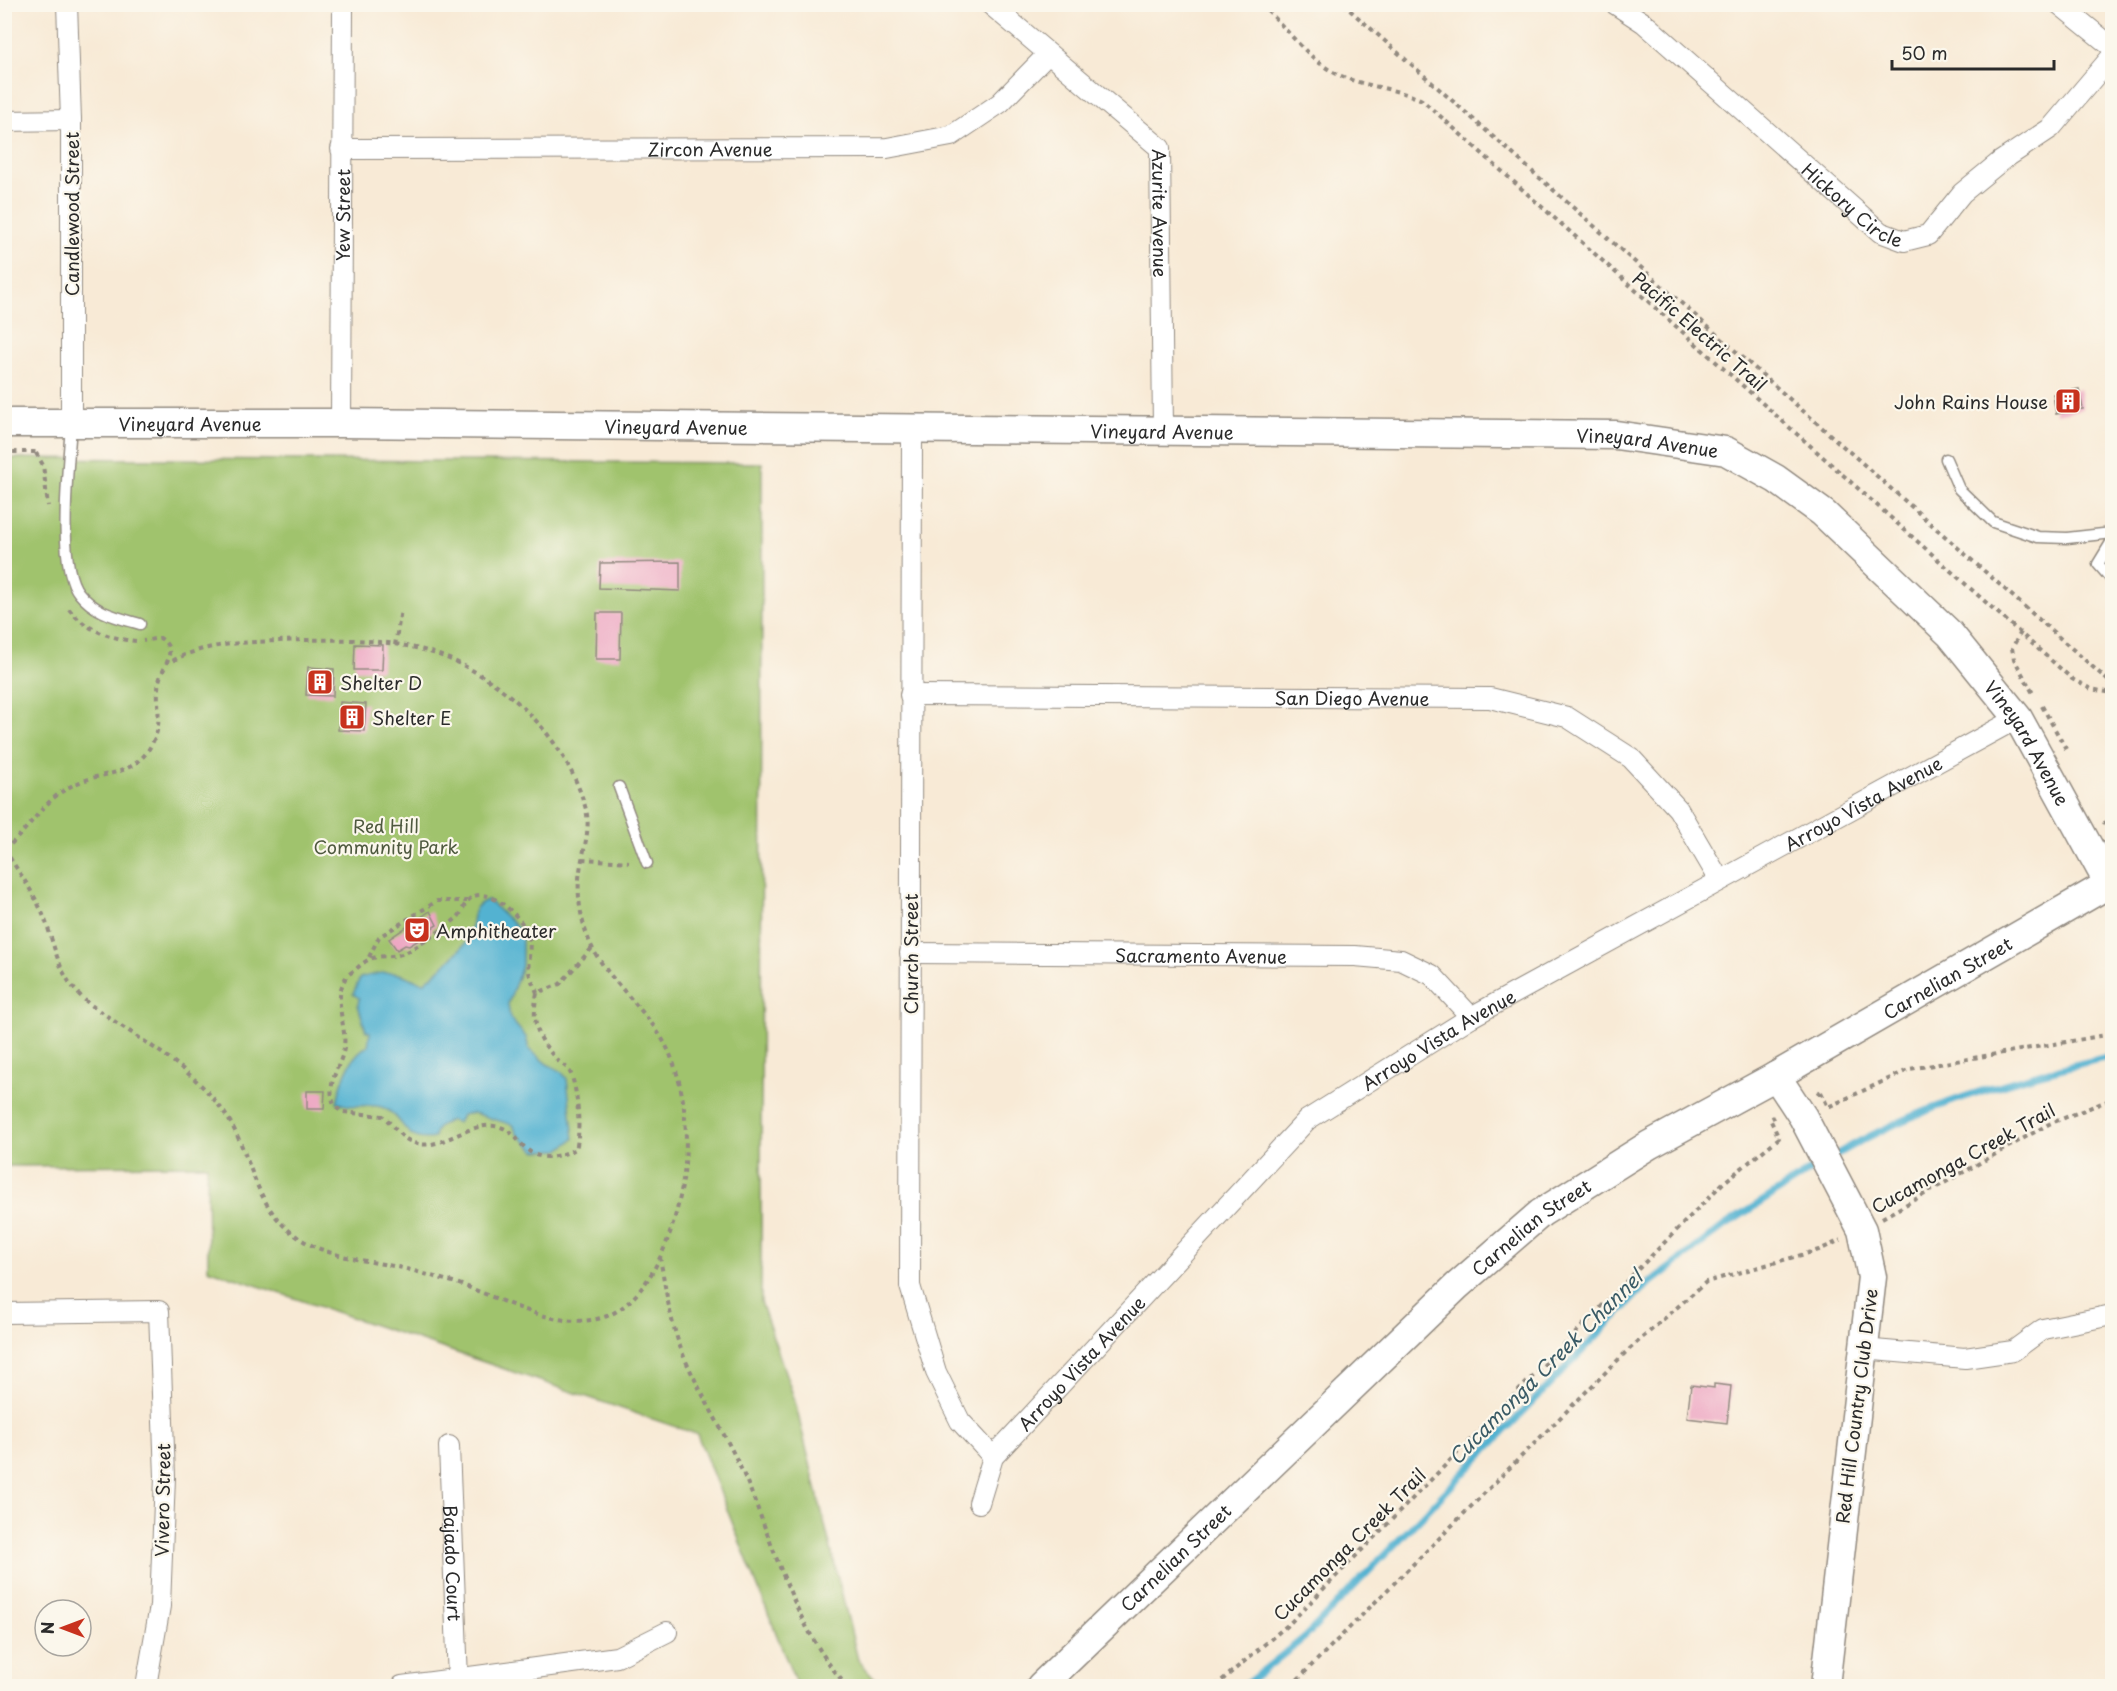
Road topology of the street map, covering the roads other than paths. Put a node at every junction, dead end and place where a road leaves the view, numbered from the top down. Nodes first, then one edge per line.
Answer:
1 (68, 4) edge
2 (343, 4) edge
3 (990, 4) edge
4 (1615, 4) edge
5 (2059, 4) edge
6 (2112, 47) edge
7 (1048, 54) junction
8 (2112, 56) edge
9 (71, 120) junction
10 (4, 121) edge
11 (341, 149) junction
12 (4, 423) edge
13 (341, 423) junction
14 (71, 424) junction
15 (912, 429) junction
16 (1163, 429) junction
17 (1946, 459) dead end
18 (2112, 532) edge
19 (2112, 541) edge
20 (2112, 580) edge
21 (140, 624) dead end
22 (910, 695) junction
23 (2018, 718) junction
24 (620, 787) dead end
25 (647, 863) road end
26 (1719, 879) junction
27 (2111, 883) edge
28 (910, 953) junction
29 (1471, 1017) junction
30 (1776, 1076) junction
31 (4, 1313) edge
32 (2112, 1315) edge
33 (1863, 1349) junction
34 (449, 1446) dead end
35 (993, 1457) junction
36 (979, 1503) dead end
37 (667, 1632) dead end
38 (458, 1680) junction
39 (146, 1686) edge
40 (402, 1686) edge
41 (1041, 1686) edge
42 (1825, 1686) edge

1 - 9 street, Candlewood Street
2 - 11 street, Yew Street
3 - 7 street, Azurite Avenue
4 - 8 street, Hickory Circle
5 - 6 street
7 - 11 street, Zircon Avenue
7 - 16 street, Azurite Avenue
9 - 10 street
9 - 14 street, Candlewood Street
11 - 13 street, Yew Street
12 - 14 street, Vineyard Avenue
13 - 14 street, Vineyard Avenue
13 - 15 street, Vineyard Avenue
14 - 21 lane
15 - 16 street, Vineyard Avenue
15 - 22 street, Church Street
16 - 23 street, Vineyard Avenue
17 - 18 lane
19 - 20 lane
22 - 26 street, San Diego Avenue
22 - 28 street, Church Street
23 - 26 street, Arroyo Vista Avenue
23 - 27 street, Vineyard Avenue
24 - 25 lane
26 - 29 street, Arroyo Vista Avenue
27 - 30 street, Carnelian Street
28 - 29 street, Sacramento Avenue
28 - 35 street, Church Street
29 - 35 street, Arroyo Vista Avenue
30 - 33 street, Red Hill Country Club Drive
30 - 41 street, Carnelian Street
31 - 39 street, Vivero Street
32 - 33 street
33 - 42 street, Red Hill Country Club Drive
34 - 38 street, Bajado Court
35 - 36 street, Arroyo Vista Avenue
37 - 38 street
38 - 40 street

